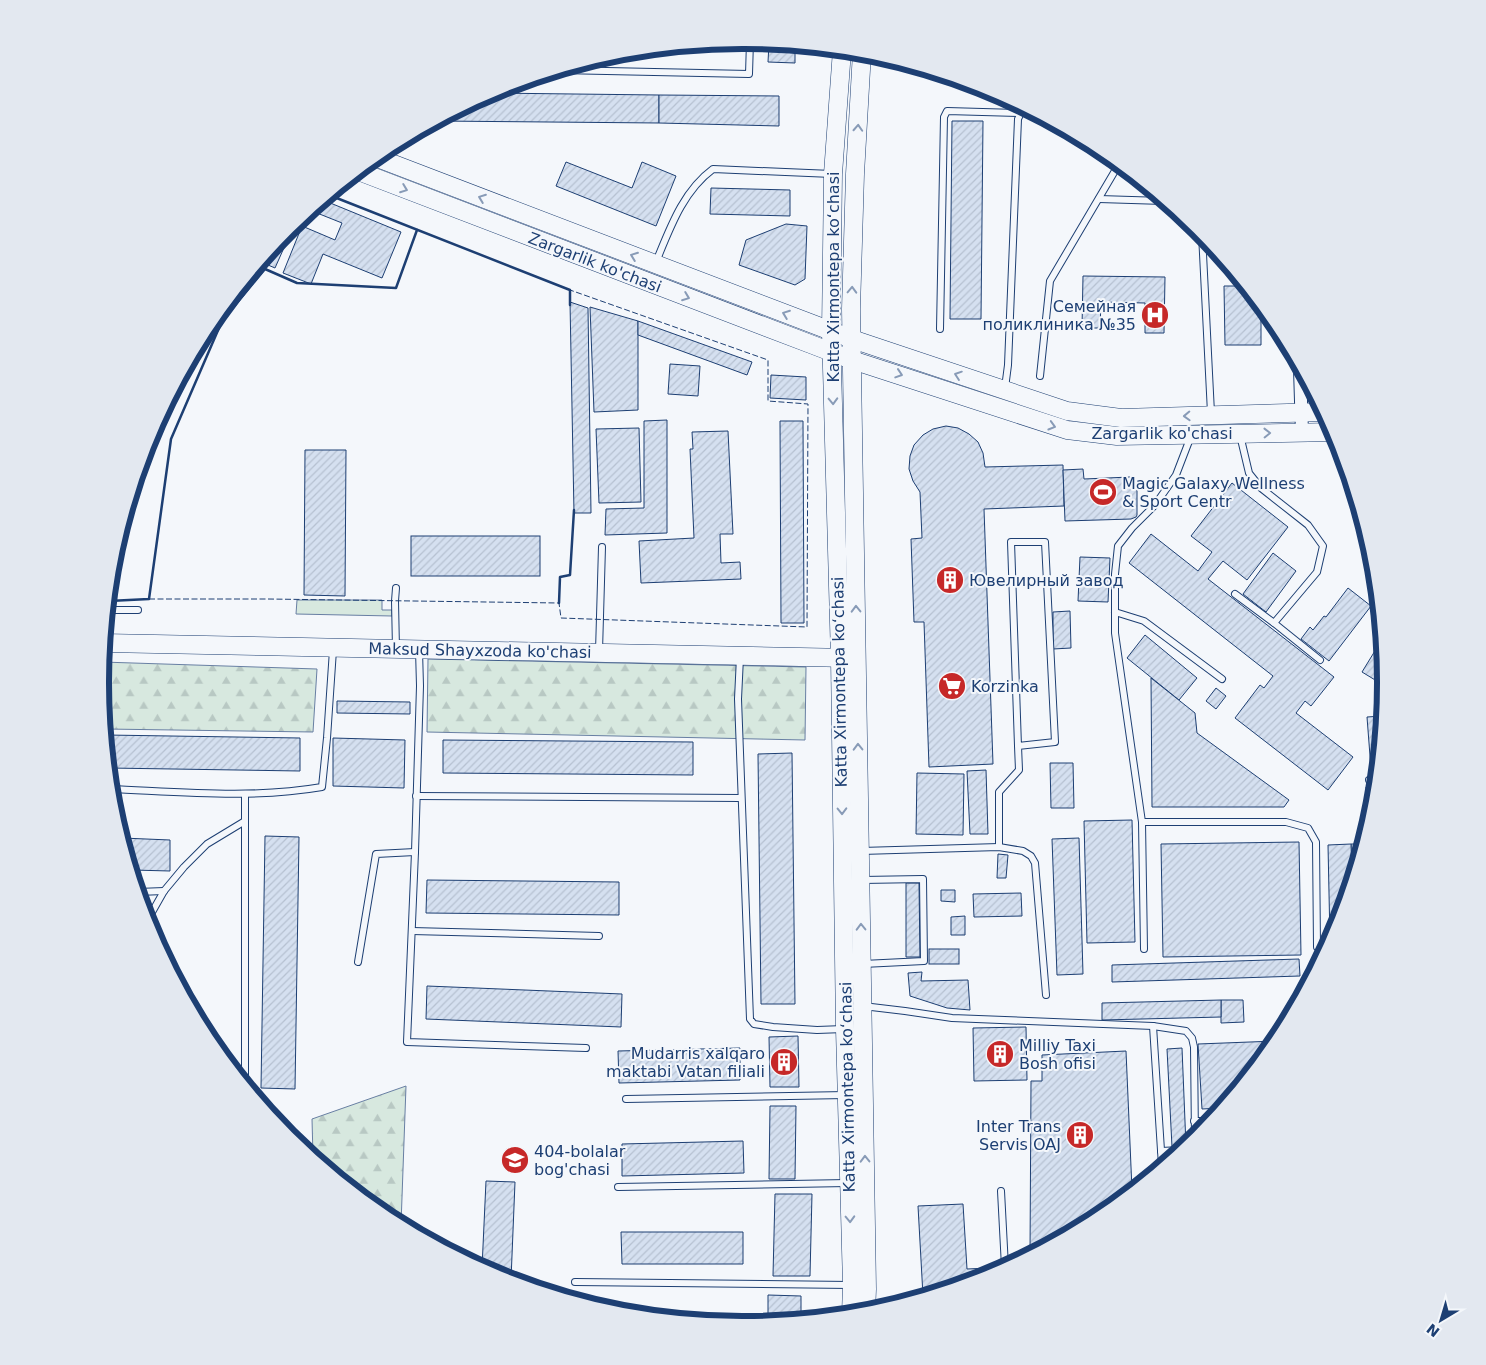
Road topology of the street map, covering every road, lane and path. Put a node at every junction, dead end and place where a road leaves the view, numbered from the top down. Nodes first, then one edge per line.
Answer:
1 (750, 49) edge
2 (842, 57) edge
3 (862, 60) edge
4 (578, 70) edge
5 (1018, 112) edge
6 (1022, 114) edge
7 (384, 161) edge
8 (1115, 170) edge
9 (368, 172) edge
10 (833, 174) junction
11 (1098, 200) junction
12 (1155, 201) edge
13 (1203, 247) edge
14 (656, 264) junction
15 (940, 329) dead end
16 (831, 331) junction
17 (844, 349) junction
18 (1040, 376) dead end
19 (1301, 382) edge
20 (1004, 391) junction
21 (1302, 412) junction
22 (1316, 412) edge
23 (1212, 415) junction
24 (1325, 432) edge
25 (1302, 433) junction
26 (1239, 434) junction
27 (1192, 435) junction
28 (602, 547) dead end
29 (396, 588) dead end
30 (1235, 594) dead end
31 (114, 610) edge
32 (138, 610) dead end
33 (1115, 612) junction
34 (1274, 623) junction
35 (111, 643) edge
36 (333, 647) junction
37 (396, 648) junction
38 (419, 649) junction
39 (599, 653) junction
40 (740, 656) junction
41 (848, 658) junction
42 (1320, 660) dead end
43 (1222, 678) dead end
44 (1018, 746) junction
45 (118, 788) edge
46 (245, 794) junction
47 (416, 796) junction
48 (742, 798) junction
49 (245, 821) junction
50 (1142, 822) junction
51 (999, 847) junction
52 (415, 852) junction
53 (860, 852) junction
54 (860, 880) junction
55 (164, 891) junction
56 (145, 892) edge
57 (152, 912) edge
58 (412, 931) junction
59 (599, 936) dead end
60 (1317, 947) dead end
61 (1144, 949) dead end
62 (358, 962) dead end
63 (861, 964) junction
64 (1046, 994) dead end
65 (853, 1005) junction
66 (1153, 1026) junction
67 (845, 1028) junction
68 (586, 1048) dead end
69 (245, 1074) edge
70 (847, 1095) junction
71 (626, 1099) dead end
72 (1194, 1120) junction
73 (1201, 1120) edge
74 (1194, 1128) edge
75 (1161, 1151) junction
76 (1170, 1151) edge
77 (1162, 1159) edge
78 (849, 1183) junction
79 (618, 1187) dead end
80 (1001, 1191) dead end
81 (1005, 1259) edge
82 (575, 1282) dead end
83 (852, 1285) junction
84 (866, 1304) edge
85 (851, 1307) edge

1 - 4 lane
2 - 10 main road, Katta Xirmontepa koʻchasi
17 -> 3 main road, Katta Xirmontepa koʻchasi
5 - 15 lane
6 - 20 lane
14 -> 7 main road, Zargarlik ko'chasi
8 - 11 lane
9 -> 17 main road, Zargarlik ko'chasi
10 - 14 lane
10 - 16 main road, Katta Xirmontepa koʻchasi
11 - 12 lane
11 - 18 lane
13 - 23 lane
16 -> 14 main road, Zargarlik ko'chasi
16 - 17 main road, Katta Xirmontepa koʻchasi
20 -> 17 main road, Zargarlik ko'chasi
17 -> 27 main road, Zargarlik ko'chasi
17 - 41 main road, Katta Xirmontepa koʻchasi
19 - 21 street
23 -> 20 main road, Zargarlik ko'chasi
21 - 22 main road, Zargarlik ko'chasi
21 - 23 main road, Zargarlik ko'chasi
21 - 25 street
24 - 25 main road, Zargarlik ko'chasi
26 -> 25 main road, Zargarlik ko'chasi
26 - 27 main road, Zargarlik ko'chasi
26 - 34 lane
27 - 33 lane
28 - 39 lane
29 - 37 lane
30 - 34 lane
31 - 32 lane
33 - 43 lane
33 - 50 lane
34 - 42 lane
35 - 36 main road, Maksud Shayxzoda ko'chasi
36 - 37 main road, Maksud Shayxzoda ko'chasi
36 - 46 lane
37 - 38 main road, Maksud Shayxzoda ko'chasi
38 - 39 main road, Maksud Shayxzoda ko'chasi
38 - 47 lane
39 - 40 main road, Maksud Shayxzoda ko'chasi
40 - 41 main road, Maksud Shayxzoda ko'chasi
40 - 48 lane
53 -> 41 main road, Katta Xirmontepa koʻchasi
41 -> 65 main road, Katta Xirmontepa koʻchasi
44 - 44 lane
44 - 51 lane
45 - 46 lane
46 - 49 lane
47 - 48 lane
47 - 52 lane
48 - 67 lane
49 - 55 lane
49 - 69 lane
50 - 60 lane
50 - 61 lane
51 - 53 lane
51 - 64 lane
52 - 58 lane
52 - 62 lane
53 - 54 main road, Katta Xirmontepa koʻchasi
63 -> 54 main road, Katta Xirmontepa koʻchasi
54 - 63 lane
55 - 56 lane
55 - 57 lane
58 - 59 lane
58 - 68 lane
63 - 65 main road, Katta Xirmontepa koʻchasi
65 - 66 lane
65 - 67 main road, Katta Xirmontepa koʻchasi
84 -> 65 main road, Katta Xirmontepa koʻchasi
66 - 72 lane
66 - 75 lane
67 - 70 main road, Katta Xirmontepa koʻchasi
70 - 71 lane
70 - 78 main road, Katta Xirmontepa koʻchasi
72 - 73 lane
72 - 74 lane
75 - 76 lane
75 - 77 lane
78 - 79 lane
78 -> 83 main road, Katta Xirmontepa koʻchasi
80 - 81 lane
82 - 83 lane
83 - 85 main road, Katta Xirmontepa koʻchasi

